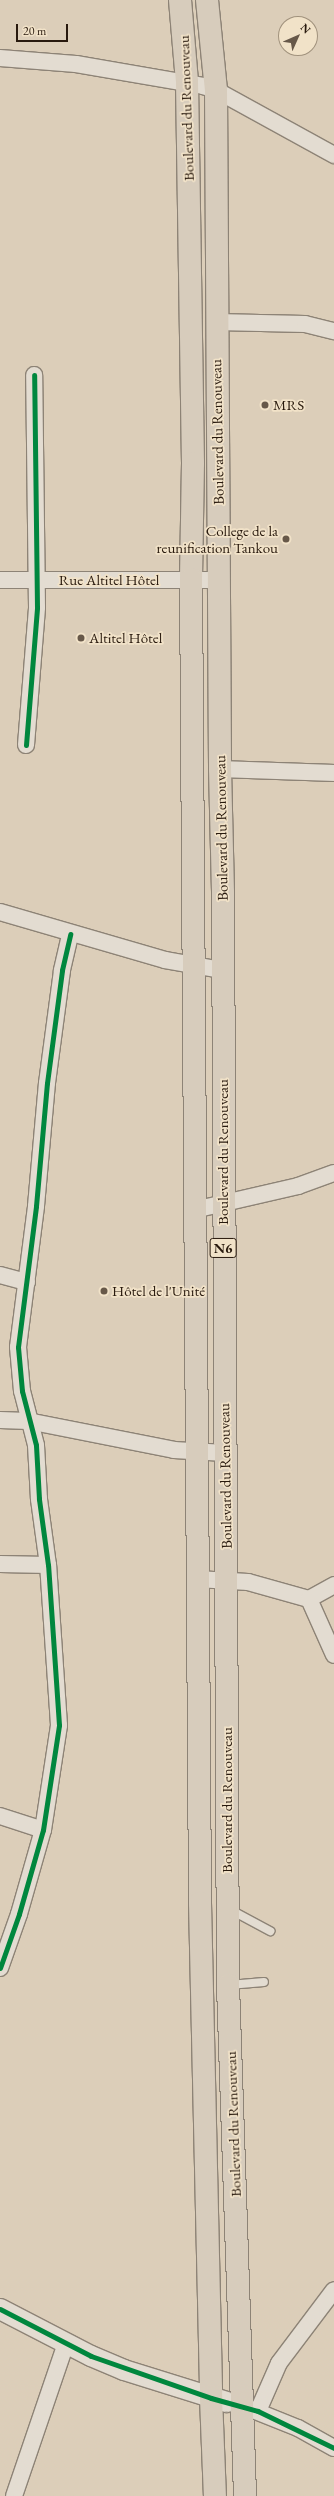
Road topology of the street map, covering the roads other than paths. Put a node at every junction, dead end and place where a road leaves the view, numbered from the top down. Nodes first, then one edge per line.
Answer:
1 (180, 0) edge
2 (207, 0) edge
3 (0, 58) edge
4 (188, 82) junction
5 (216, 90) junction
6 (334, 155) edge
7 (216, 322) junction
8 (334, 331) edge
9 (34, 375) dead end
10 (0, 580) edge
11 (38, 580) junction
12 (191, 580) junction
13 (218, 580) junction
14 (26, 745) dead end
15 (220, 769) junction
16 (334, 773) edge
17 (0, 912) edge
18 (70, 934) junction
19 (194, 965) junction
20 (222, 970) junction
21 (334, 1173) edge
22 (223, 1204) junction
23 (194, 1210) junction
24 (0, 1275) edge
25 (27, 1282) junction
26 (0, 1420) edge
27 (28, 1421) junction
28 (195, 1452) junction
29 (225, 1453) junction
30 (0, 1564) edge
31 (48, 1565) junction
32 (197, 1579) junction
33 (228, 1580) junction
34 (334, 1585) edge
35 (309, 1599) junction
36 (334, 1655) edge
37 (0, 1816) edge
38 (43, 1830) junction
39 (200, 1903) junction
40 (227, 1907) junction
41 (270, 1931) dead end
42 (0, 1968) edge
43 (264, 1982) dead end
44 (201, 1984) junction
45 (228, 1985) junction
46 (334, 2290) edge
47 (0, 2309) edge
48 (66, 2343) junction
49 (235, 2404) junction
50 (334, 2448) edge
51 (14, 2496) edge
52 (215, 2496) edge
53 (245, 2496) edge

1 - 4 highway, Boulevard du Renouveau / N6
2 - 5 highway, Boulevard du Renouveau / N6
3 - 4 street
4 - 5 street
4 - 12 highway, Boulevard du Renouveau / N6
5 - 6 street
5 - 7 highway, Boulevard du Renouveau / N6
7 - 8 street
7 - 13 highway, Boulevard du Renouveau / N6
9 - 11 street
10 - 11 street, Rue Altitel Hôtel
11 - 12 street, Rue Altitel Hôtel
11 - 14 street
12 - 13 street, Rue Altitel Hôtel
12 - 19 highway, Boulevard du Renouveau / N6
13 - 15 highway, Boulevard du Renouveau / N6
15 - 16 street
15 - 20 highway, Boulevard du Renouveau / N6
17 - 18 street
18 - 19 street
18 - 25 street
19 - 20 street
19 - 23 highway, Boulevard du Renouveau / N6
20 - 22 highway, Boulevard du Renouveau / N6
21 - 22 street
22 - 23 street
22 - 29 highway, Boulevard du Renouveau / N6
23 - 28 highway, Boulevard du Renouveau / N6
24 - 25 street
25 - 27 street
26 - 27 street
27 - 28 street
27 - 31 street
28 - 29 street
28 - 32 highway, Boulevard du Renouveau / N6
29 - 33 highway, Boulevard du Renouveau / N6
30 - 31 street
31 - 38 street
32 - 33 street
32 - 39 highway, Boulevard du Renouveau / N6
33 - 35 street
33 - 40 highway, Boulevard du Renouveau / N6
34 - 35 street
35 - 36 street
37 - 38 street
38 - 42 street
39 - 40 highway
39 - 44 highway, Boulevard du Renouveau / N6
40 - 41 lane
40 - 45 highway, Boulevard du Renouveau / N6
43 - 45 lane
44 - 45 highway
44 - 49 highway, Boulevard du Renouveau / N6
45 - 49 highway, Boulevard du Renouveau / N6
46 - 49 street
47 - 48 street
48 - 49 street
48 - 51 street
49 - 50 street
49 - 52 highway, Boulevard du Renouveau / N6
49 - 53 highway, Boulevard du Renouveau / N6

